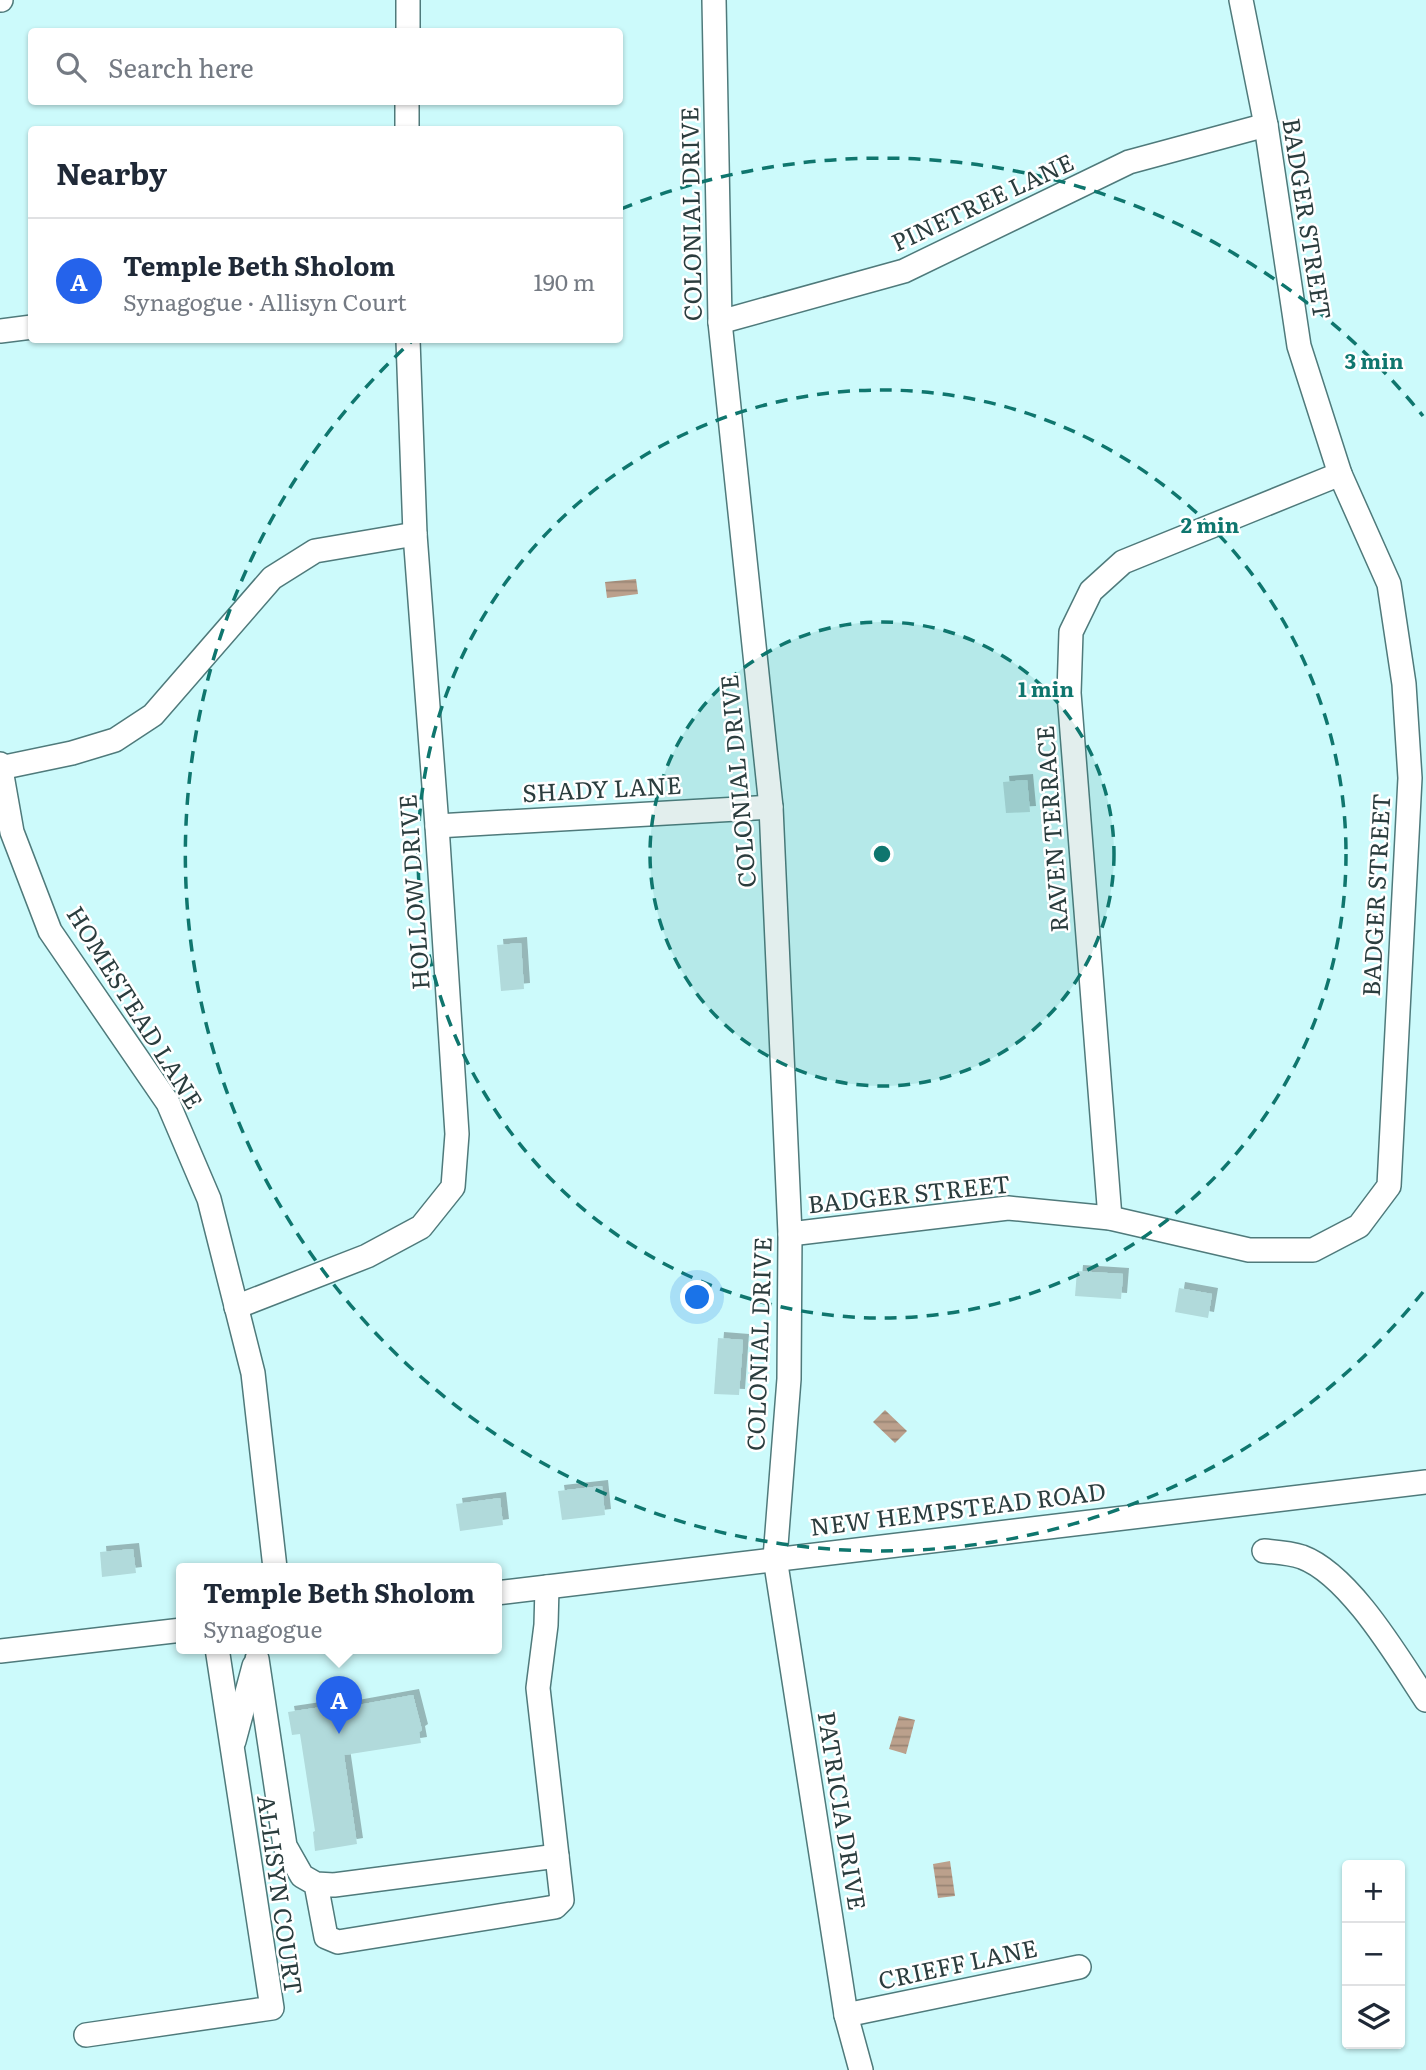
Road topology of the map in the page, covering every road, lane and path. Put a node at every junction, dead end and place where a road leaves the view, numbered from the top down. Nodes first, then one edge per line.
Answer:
1 (408, 0) edge
2 (714, 0) edge
3 (1241, 0) edge
4 (408, 28) edge
5 (407, 105) edge
6 (1266, 125) junction
7 (407, 126) edge
8 (720, 321) junction
9 (28, 328) edge
10 (0, 331) edge
11 (408, 343) edge
12 (1340, 474) junction
13 (415, 534) junction
14 (0, 766) edge
15 (771, 807) junction
16 (437, 826) junction
17 (1110, 1218) junction
18 (790, 1234) junction
19 (236, 1307) junction
20 (1426, 1482) edge
21 (1264, 1550) dead end
22 (775, 1558) junction
23 (274, 1563) edge
24 (547, 1587) junction
25 (502, 1592) edge
26 (176, 1631) edge
27 (0, 1651) edge
28 (218, 1654) edge
29 (256, 1654) edge
30 (256, 1654) edge
31 (1426, 1700) edge
32 (231, 1751) junction
33 (557, 1856) junction
34 (316, 1884) junction
35 (1079, 1967) dead end
36 (846, 2015) junction
37 (86, 2035) dead end
38 (861, 2070) edge

1 - 4 street
2 - 8 street, COLONIAL DRIVE
3 - 6 street, BADGER STREET
5 - 7 street
6 - 8 street, PINETREE LANE
6 - 12 street, BADGER STREET
8 - 15 street, COLONIAL DRIVE
9 - 10 street
11 - 13 street, HOLLOW DRIVE
12 - 17 street, RAVEN TERRACE
12 - 17 street, BADGER STREET
13 - 14 street
13 - 16 street, HOLLOW DRIVE
14 - 19 street, HOMESTEAD LANE
15 - 16 street, SHADY LANE
15 - 18 street, COLONIAL DRIVE
16 - 19 street, HOLLOW DRIVE
17 - 18 street, BADGER STREET
18 - 22 street, COLONIAL DRIVE
19 - 23 street, HOMESTEAD LANE
20 - 22 street, NEW HEMPSTEAD ROAD
21 - 31 street
22 - 24 street, NEW HEMPSTEAD ROAD
22 - 36 street, PATRICIA DRIVE
24 - 25 street, NEW HEMPSTEAD ROAD
24 - 33 street
26 - 27 street
28 - 32 street, ALLISYN COURT
29 - 32 street
30 - 34 street
32 - 37 street, ALLISYN COURT
33 - 34 street
33 - 34 street
35 - 36 street, CRIEFF LANE
36 - 38 street, PATRICIA DRIVE

